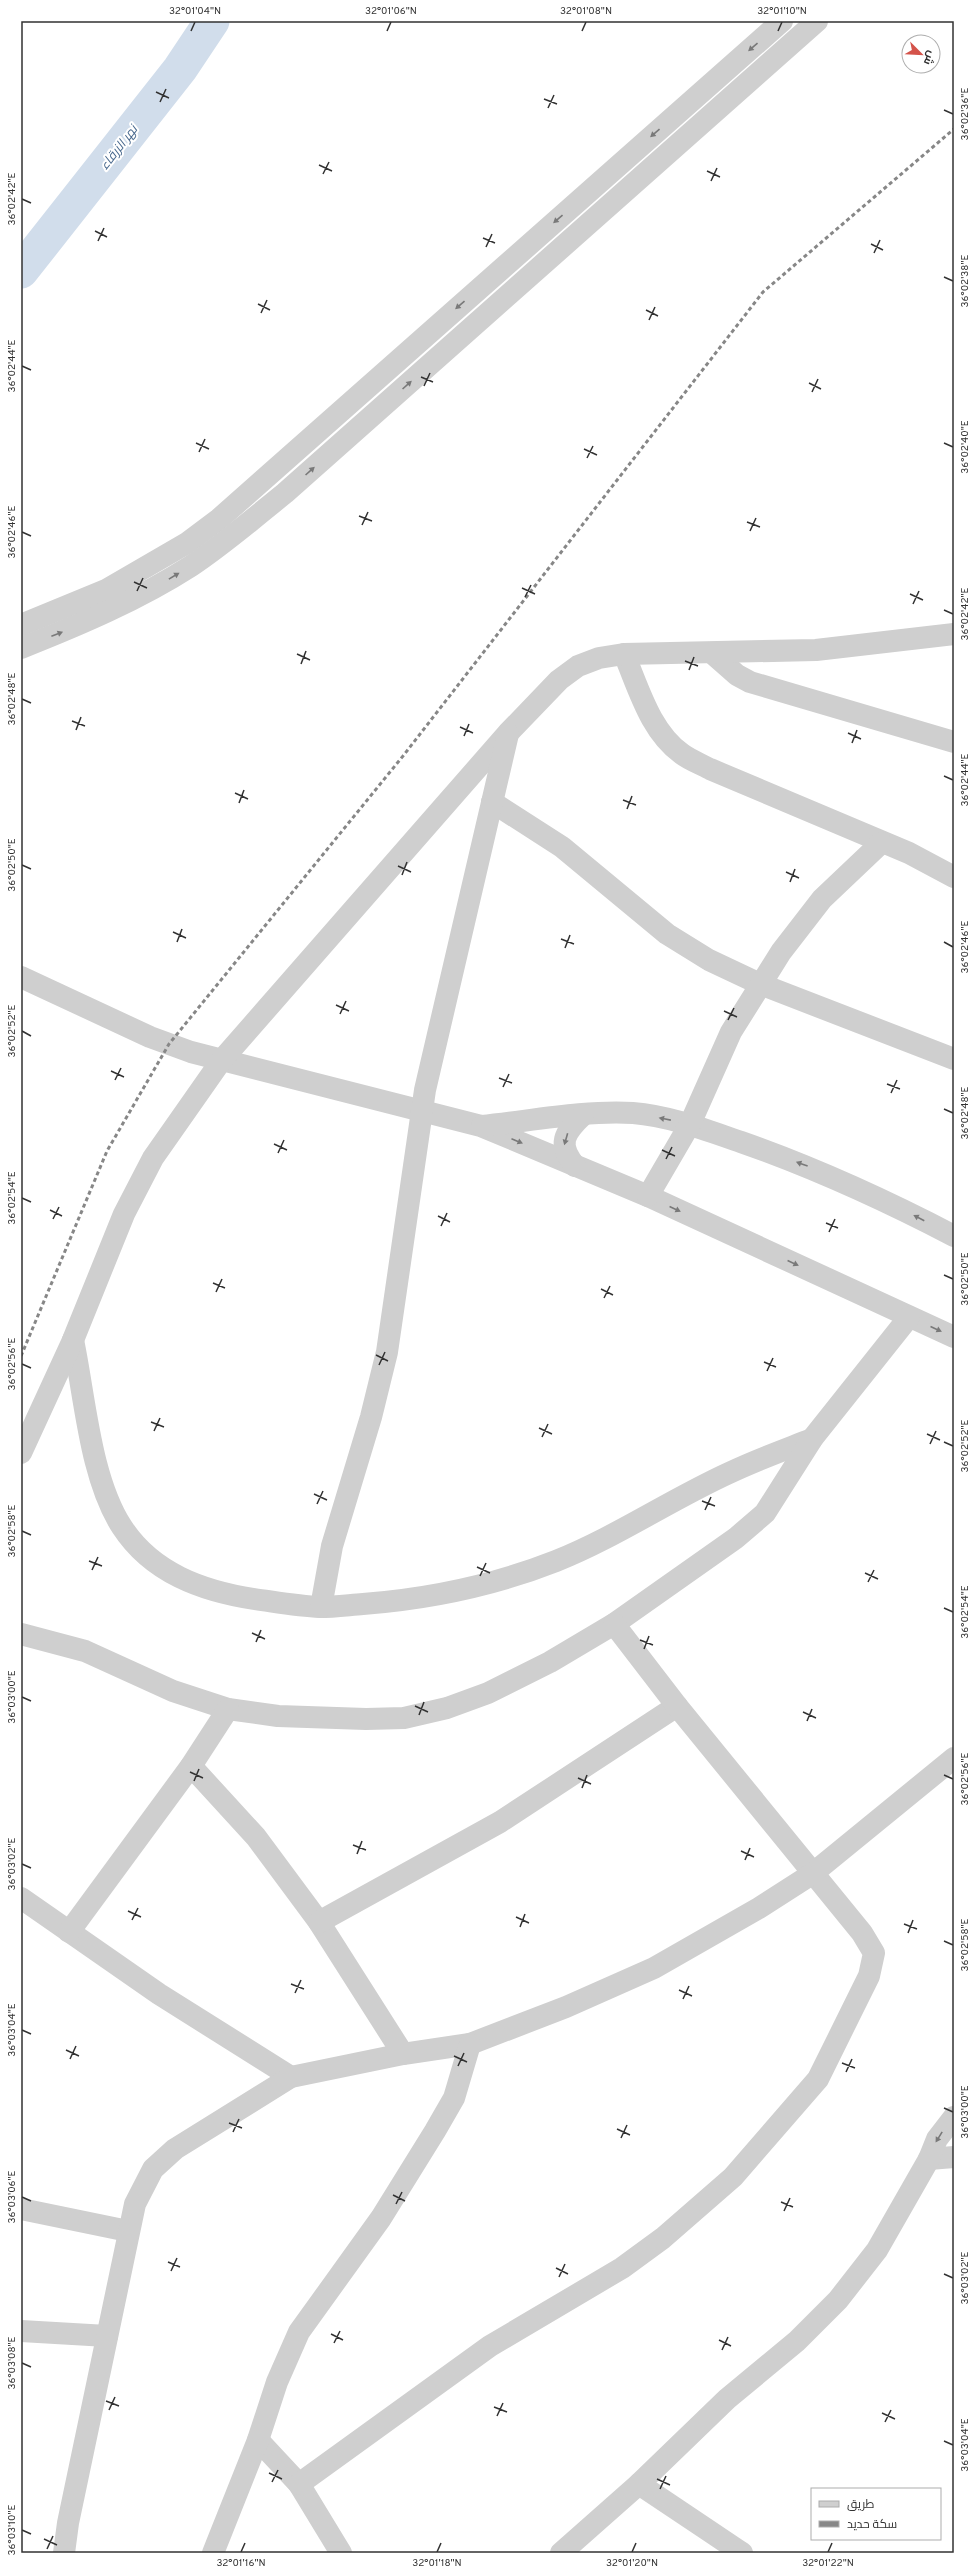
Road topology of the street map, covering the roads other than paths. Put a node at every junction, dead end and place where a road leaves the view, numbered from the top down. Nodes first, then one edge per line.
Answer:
1 (782, 21) edge
2 (817, 21) edge
3 (798, 38) junction
4 (268, 474) junction
5 (285, 493) junction
6 (21, 625) edge
7 (954, 634) edge
8 (21, 648) edge
9 (712, 653) junction
10 (624, 654) junction
11 (508, 732) junction
12 (954, 742) edge
13 (492, 802) junction
14 (881, 843) junction
15 (954, 877) edge
16 (21, 977) edge
17 (760, 984) junction
18 (954, 1059) edge
19 (221, 1061) junction
20 (422, 1112) junction
21 (583, 1115) junction
22 (690, 1124) junction
23 (481, 1126) junction
24 (575, 1166) junction
25 (648, 1196) junction
26 (954, 1236) edge
27 (909, 1317) junction
28 (954, 1337) edge
29 (73, 1340) junction
30 (812, 1438) junction
31 (21, 1453) edge
32 (321, 1607) junction
33 (614, 1624) junction
34 (21, 1634) edge
35 (677, 1706) junction
36 (228, 1709) junction
37 (954, 1758) edge
38 (191, 1766) junction
39 (812, 1874) junction
40 (21, 1898) edge
41 (319, 1922) junction
42 (69, 1932) junction
43 (470, 2044) junction
44 (403, 2054) junction
45 (291, 2077) junction
46 (954, 2117) edge
47 (954, 2158) edge
48 (929, 2159) junction
49 (21, 2209) edge
50 (128, 2231) junction
51 (21, 2331) edge
52 (107, 2336) junction
53 (258, 2440) junction
54 (299, 2484) junction
55 (639, 2484) junction
56 (64, 2553) edge
57 (213, 2553) edge
58 (341, 2553) edge
59 (561, 2553) edge
60 (742, 2553) edge

1 - 3 street
1 -> 4 street
2 - 3 street
5 -> 3 street
4 - 5 street
4 - 6 street
8 -> 5 street
7 - 9 street
9 - 10 street
9 - 12 street
10 - 11 street
10 - 14 street
11 - 13 street
11 - 19 street
13 - 17 street
13 - 20 street
14 - 15 street
14 - 17 street
16 - 19 street
17 - 18 street
17 - 22 street
19 - 20 street
19 - 29 street
20 - 23 street
20 - 32 street
22 -> 21 street
21 - 23 street
21 -> 24 street
22 - 25 street
26 -> 22 street
23 -> 24 street
24 - 25 street
25 -> 27 street
27 -> 28 street
27 - 30 street
29 - 31 street
29 - 32 street
30 - 32 street
30 - 33 street
33 - 35 street
33 - 36 street
34 - 36 street
35 - 39 street
35 - 41 street
36 - 38 street
37 - 39 street
38 - 41 street
38 - 42 street
39 - 43 street
39 - 54 street
40 - 42 street
41 - 44 street
42 - 45 street
43 - 44 street
43 - 53 street
44 - 45 street
45 - 50 street
46 -> 48 street
47 - 48 street
48 - 55 street
49 - 50 street
50 - 52 street
51 - 52 street
52 - 56 street
53 - 54 street
53 - 57 street
54 - 58 street
55 - 59 street
55 - 60 street

